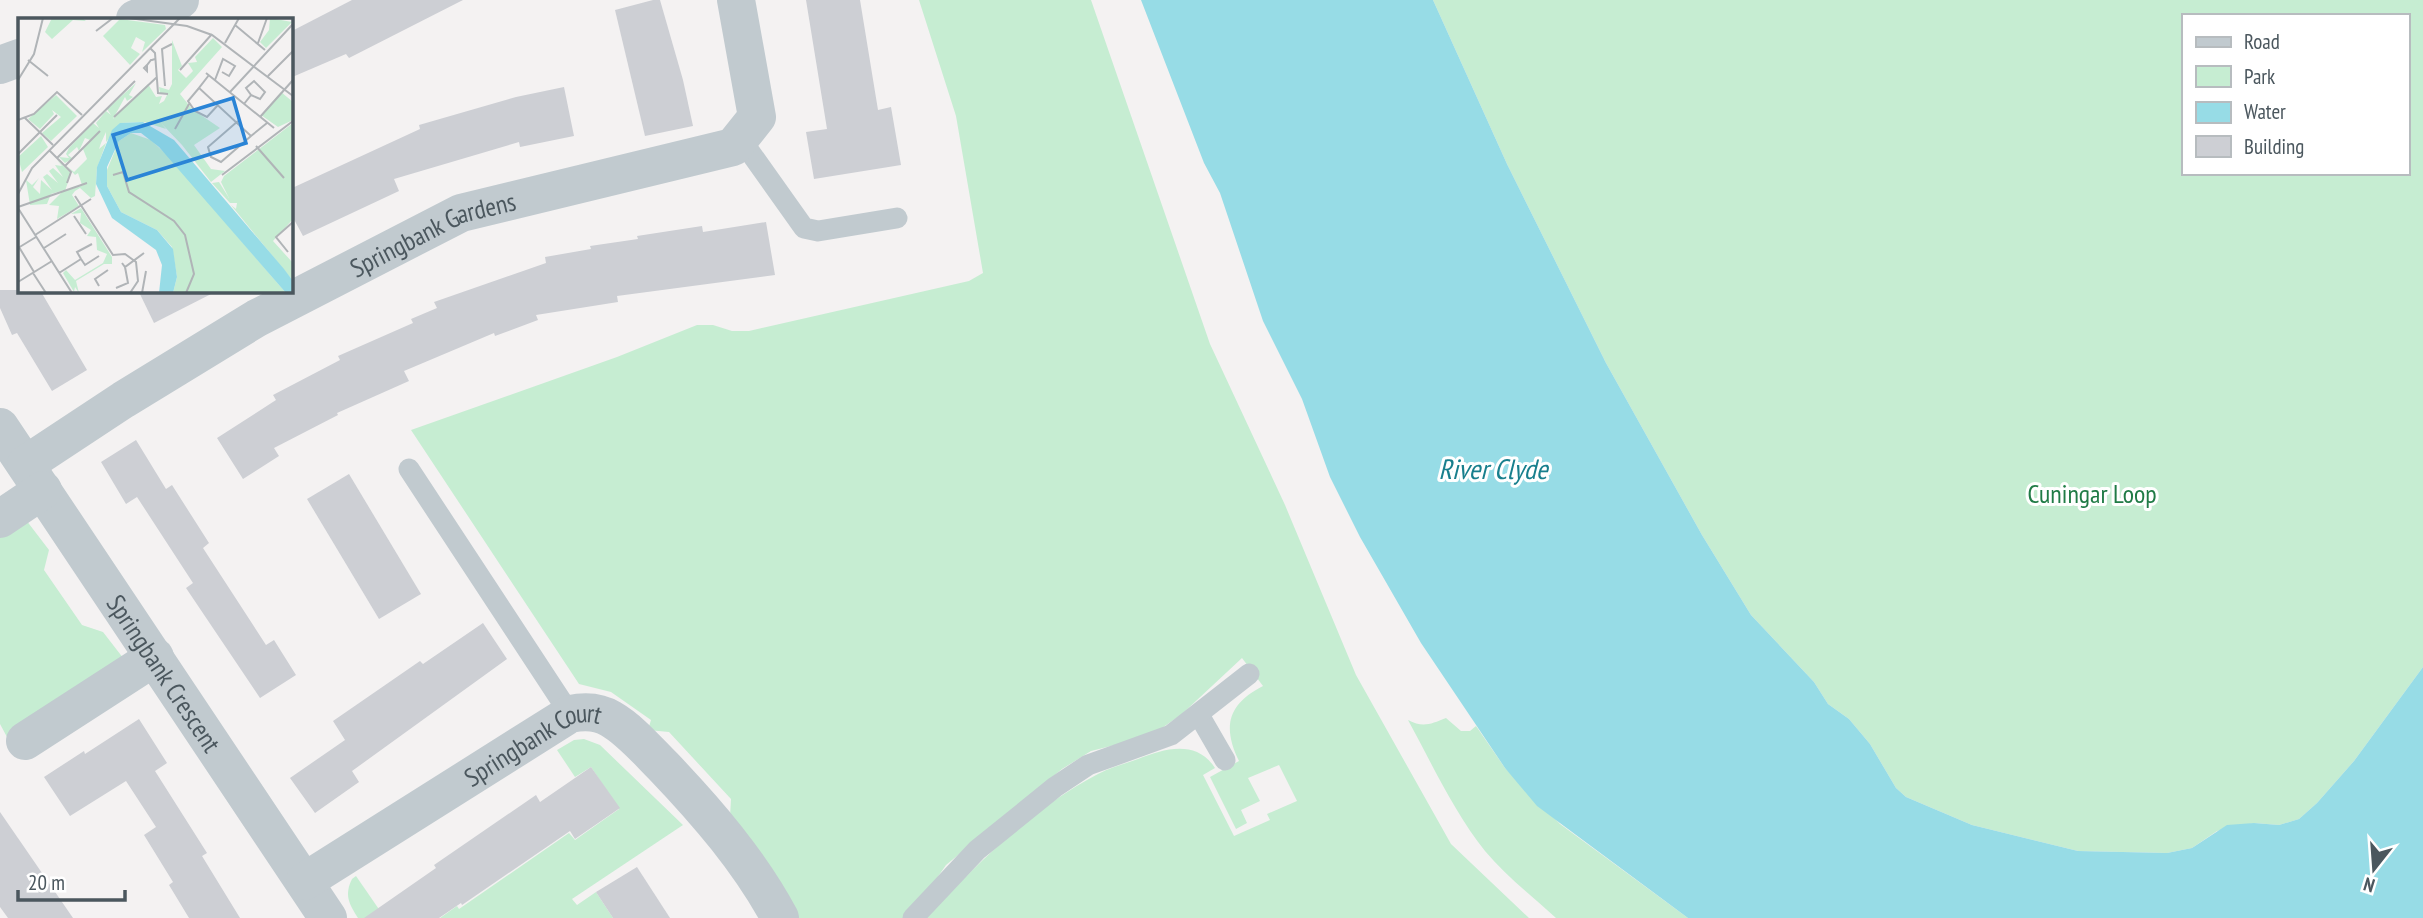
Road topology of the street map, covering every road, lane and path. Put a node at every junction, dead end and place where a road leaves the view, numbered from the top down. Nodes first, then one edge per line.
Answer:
1 (180, 0) edge
2 (736, 0) edge
3 (137, 18) edge
4 (18, 58) edge
5 (0, 65) edge
6 (740, 138) junction
7 (897, 218) dead end
8 (0, 426) edge
9 (409, 469) dead end
10 (34, 477) junction
11 (0, 519) edge
12 (155, 657) junction
13 (1249, 674) dead end
14 (570, 714) junction
15 (1199, 715) junction
16 (25, 741) dead end
17 (1225, 760) dead end
18 (304, 881) junction
19 (328, 918) edge
20 (780, 918) edge
21 (913, 918) edge

1 - 3 street
2 - 6 street
4 - 5 street
6 - 7 lane
6 - 10 street, Springbank Gardens
8 - 10 street, Springbank Crescent
9 - 14 lane
10 - 11 street, Springbank Gardens
10 - 12 street, Springbank Crescent
12 - 16 street
12 - 18 street, Springbank Crescent
13 - 15 lane
14 - 18 street, Springbank Court
14 - 20 street, Springbank Court
15 - 17 lane
15 - 21 lane
18 - 19 street, Springbank Crescent

